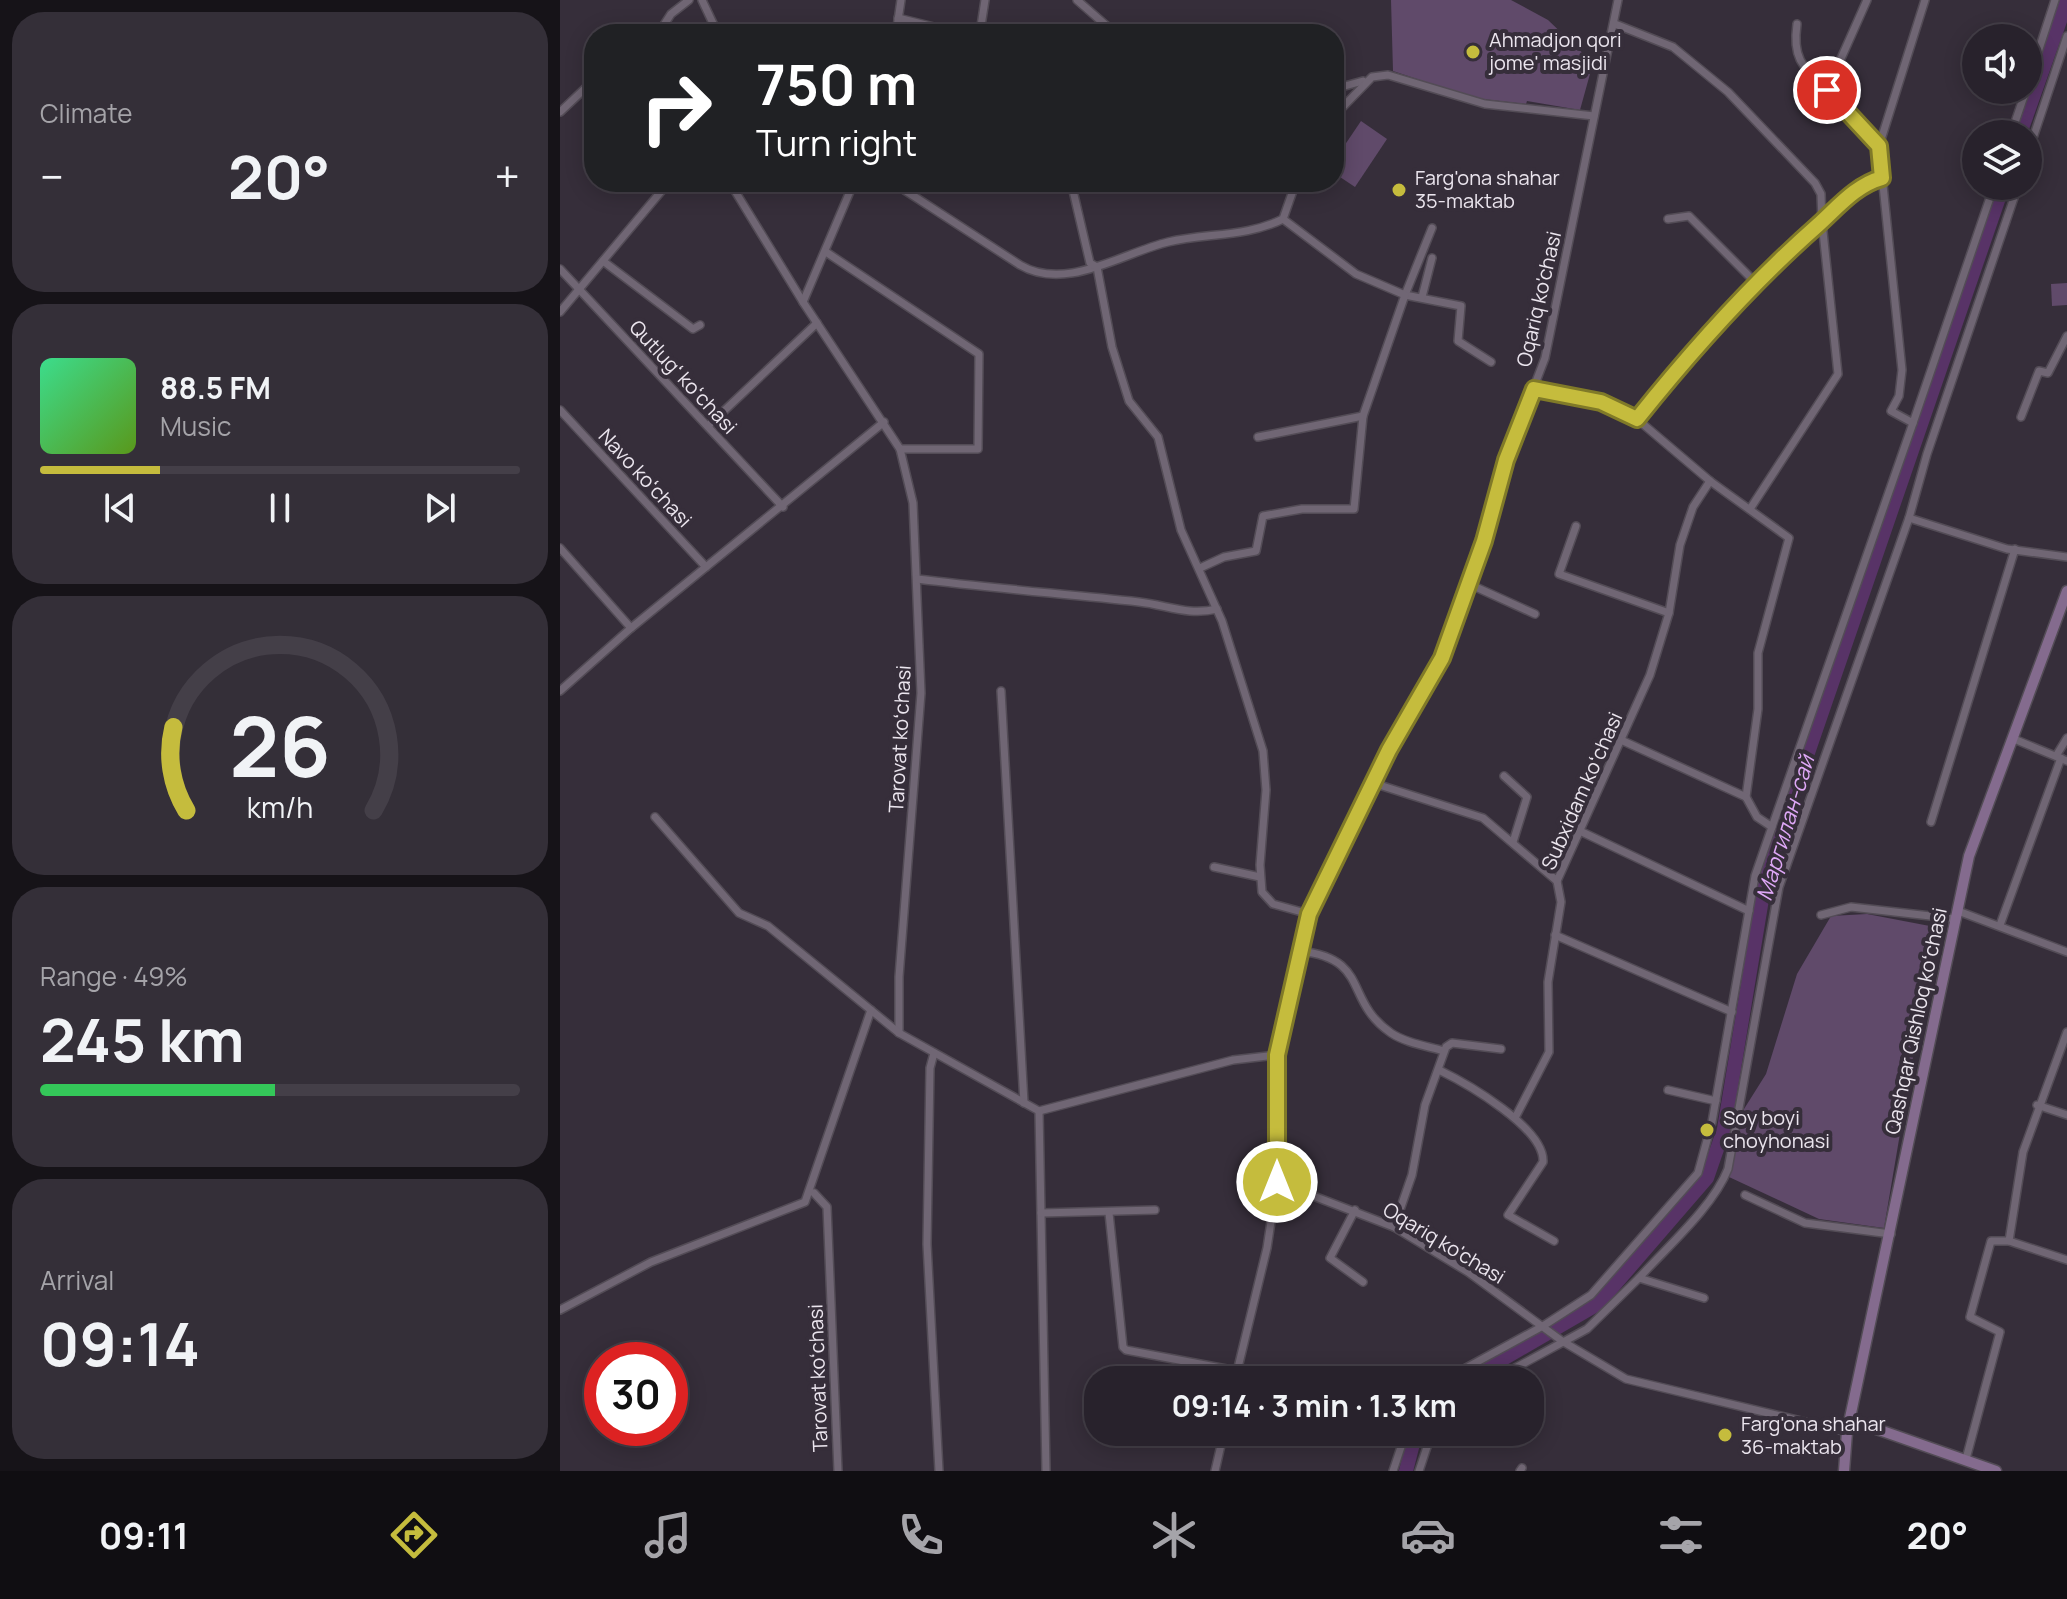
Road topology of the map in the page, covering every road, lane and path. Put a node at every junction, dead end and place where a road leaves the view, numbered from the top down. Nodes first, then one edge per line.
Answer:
1 (689, 0) edge
2 (702, 0) edge
3 (901, 0) edge
4 (985, 0) edge
5 (1077, 0) edge
6 (1618, 0) edge
7 (1867, 0) edge
8 (1925, 0) edge
9 (2055, 0) edge
10 (898, 18) junction
11 (664, 24) edge
12 (713, 24) edge
13 (897, 24) edge
14 (922, 24) edge
15 (981, 24) edge
16 (1105, 24) edge
17 (1615, 24) junction
18 (1797, 24) dead end
19 (2067, 36) edge
20 (2042, 40) edge
21 (1368, 80) junction
22 (1344, 86) edge
23 (584, 89) edge
24 (1827, 90) junction
25 (1344, 105) edge
26 (560, 112) edge
27 (1594, 116) junction
28 (2039, 120) edge
29 (1879, 146) junction
30 (1882, 178) junction
31 (661, 192) edge
32 (736, 192) edge
33 (850, 192) edge
34 (908, 192) edge
35 (1073, 192) edge
36 (1292, 192) edge
37 (1989, 200) edge
38 (2013, 200) edge
39 (1283, 219) junction
40 (1668, 219) dead end
41 (1822, 222) junction
42 (1432, 228) dead end
43 (826, 252) junction
44 (1432, 258) dead end
45 (603, 261) junction
46 (1097, 267) junction
47 (560, 269) edge
48 (1756, 283) junction
49 (580, 289) junction
50 (1405, 295) junction
51 (1422, 297) junction
52 (803, 302) junction
53 (560, 312) edge
54 (817, 323) junction
55 (700, 325) dead end
56 (2067, 336) edge
57 (1491, 362) dead end
58 (1534, 389) junction
59 (560, 410) edge
60 (1363, 416) junction
61 (2021, 417) dead end
62 (1637, 419) junction
63 (884, 422) junction
64 (1913, 423) junction
65 (708, 426) junction
66 (1258, 437) dead end
67 (900, 449) junction
68 (1710, 481) junction
69 (783, 507) junction
70 (1750, 509) junction
71 (1909, 518) junction
72 (1576, 526) dead end
73 (560, 548) edge
74 (2015, 549) junction
75 (2067, 557) edge
76 (706, 567) junction
77 (1200, 568) junction
78 (917, 579) junction
79 (1469, 584) junction
80 (2067, 591) edge
81 (1217, 609) junction
82 (1669, 613) junction
83 (1535, 614) dead end
84 (631, 628) junction
85 (560, 691) edge
86 (1001, 691) dead end
87 (2067, 738) edge
88 (2014, 739) junction
89 (1621, 740) junction
90 (2061, 758) edge
91 (1504, 776) dead end
92 (1373, 783) junction
93 (1746, 797) junction
94 (655, 817) dead end
95 (1931, 822) dead end
96 (1772, 827) junction
97 (1582, 832) junction
98 (1513, 842) junction
99 (1214, 867) dead end
100 (1260, 877) junction
101 (1557, 881) junction
102 (1749, 911) junction
103 (1309, 914) junction
104 (1821, 915) dead end
105 (1958, 915) junction
106 (2000, 925) junction
107 (1555, 935) junction
108 (1300, 951) junction
109 (2067, 952) edge
110 (871, 1010) junction
111 (1732, 1012) junction
112 (2067, 1032) edge
113 (899, 1033) junction
114 (1501, 1049) dead end
115 (1444, 1051) junction
116 (934, 1053) junction
117 (1277, 1055) junction
118 (1439, 1070) junction
119 (1668, 1090) dead end
120 (1716, 1101) junction
121 (1024, 1103) junction
122 (2037, 1105) junction
123 (1039, 1111) junction
124 (2067, 1115) edge
125 (1515, 1118) junction
126 (1277, 1182) junction
127 (814, 1193) dead end
128 (1745, 1195) dead end
129 (1155, 1210) dead end
130 (1355, 1210) junction
131 (1041, 1213) junction
132 (1109, 1213) junction
133 (1394, 1227) junction
134 (1891, 1234) junction
135 (1554, 1241) dead end
136 (2009, 1241) junction
137 (2067, 1260) edge
138 (1639, 1278) junction
139 (1363, 1282) dead end
140 (1704, 1298) dead end
141 (560, 1310) edge
142 (1543, 1326) junction
143 (1562, 1341) junction
144 (1194, 1366) edge
145 (1238, 1366) edge
146 (1470, 1366) edge
147 (1518, 1366) edge
148 (1851, 1420) junction
149 (1847, 1432) junction
150 (1221, 1446) edge
151 (1401, 1446) edge
152 (1427, 1446) edge
153 (1966, 1459) junction
154 (838, 1471) edge
155 (939, 1471) edge
156 (1046, 1471) edge
157 (1215, 1471) edge
158 (1393, 1471) edge
159 (1419, 1471) edge
160 (1844, 1471) edge
161 (1996, 1471) edge

1 - 11 street
2 - 12 street
3 - 10 street
4 - 15 street
5 - 16 street
6 - 17 street, Oqariq ko'chasi
7 - 24 street
8 - 29 street
9 - 20 street
10 - 13 street
10 - 14 street
17 - 27 street, Oqariq ko'chasi
17 - 41 street
18 - 24 street
19 - 28 street
21 - 22 street
21 - 25 street
21 - 27 street
23 - 26 street
24 - 29 street
27 - 58 street, Oqariq ko'chasi
29 - 30 street
30 - 41 street
30 - 64 street
31 - 45 street
32 - 52 street, Tarovat koʻchasi
33 - 43 street
34 - 46 street
35 - 46 street
36 - 39 street
37 - 64 street
38 - 71 street
39 - 46 street
39 - 50 street
40 - 48 street
41 - 48 street
41 - 70 street
42 - 50 street
43 - 52 street
43 - 67 street
44 - 51 street
45 - 49 street
45 - 55 street
46 - 77 street
47 - 49 street, Qutlugʻ koʻchasi
48 - 62 street
49 - 53 street
49 - 65 street, Qutlugʻ koʻchasi
50 - 51 street
50 - 60 street
51 - 57 street
52 - 54 street, Tarovat koʻchasi
54 - 63 street, Tarovat koʻchasi
54 - 65 street
56 - 61 street
58 - 62 street
58 - 79 street, Oqariq ko'chasi
59 - 76 street, Navo koʻchasi
60 - 66 street
60 - 77 street
62 - 68 street
63 - 67 street, Tarovat koʻchasi
63 - 69 street
64 - 96 street
65 - 69 street, Qutlugʻ koʻchasi
67 - 78 street, Tarovat koʻchasi
68 - 70 street
68 - 82 street, Subxidam koʻchasi
69 - 76 street
70 - 93 street
71 - 74 street
71 - 138 street
72 - 82 street
73 - 84 street
74 - 75 street
74 - 95 street
76 - 84 street
77 - 81 street
78 - 81 street
78 - 113 street, Tarovat koʻchasi
79 - 83 street
79 - 92 street, Oqariq ko'chasi
80 - 88 main road, Qashqar Qishloq koʻchasi
81 - 100 street
82 - 89 street, Subxidam koʻchasi
84 - 85 street
86 - 121 street
87 - 90 street
88 - 90 street
88 - 105 main road, Qashqar Qishloq koʻchasi
89 - 93 street
89 - 97 street, Subxidam koʻchasi
90 - 106 street
91 - 98 street
92 - 98 street
92 - 103 street, Oqariq ko'chasi
93 - 96 street
94 - 110 street
96 - 102 street
97 - 101 street, Subxidam koʻchasi
97 - 102 street
98 - 101 street
99 - 100 street
100 - 103 street
101 - 107 street, Subxidam koʻchasi
102 - 111 street
103 - 108 street, Oqariq ko'chasi
104 - 105 street
105 - 106 street
105 - 134 main road, Qashqar Qishloq koʻchasi
106 - 109 street
107 - 111 street
107 - 125 street, Subxidam koʻchasi
108 - 115 street
108 - 117 street, Oqariq ko'chasi
110 - 113 street
110 - 141 street
111 - 120 street
112 - 122 street
113 - 116 street
114 - 115 street
115 - 118 street
116 - 121 street
116 - 155 street
117 - 123 street
117 - 126 street, Oqariq ko'chasi
118 - 125 street
118 - 133 street
119 - 120 street
120 - 142 street
121 - 123 street
122 - 124 street
122 - 136 street
123 - 131 street
125 - 135 street
126 - 130 street, Oqariq ko'chasi
126 - 145 street, Oqariq ko'chasi
127 - 154 street, Tarovat koʻchasi
128 - 134 street
129 - 132 street
130 - 133 street, Oqariq ko'chasi
130 - 139 street
131 - 132 street
131 - 156 street
132 - 144 street
133 - 142 street, Oqariq ko'chasi
134 - 148 main road, Qashqar Qishloq koʻchasi
136 - 137 street
136 - 153 street
138 - 140 street
138 - 143 street
142 - 143 street, Oqariq ko'chasi
142 - 146 street
143 - 147 street
143 - 149 street, Oqariq ko'chasi
148 - 149 main road, Qashqar Qishloq koʻchasi
148 - 153 main road
149 - 160 main road, Qashqar Qishloq koʻchasi
150 - 157 street
151 - 158 street
152 - 159 street
153 - 161 main road

